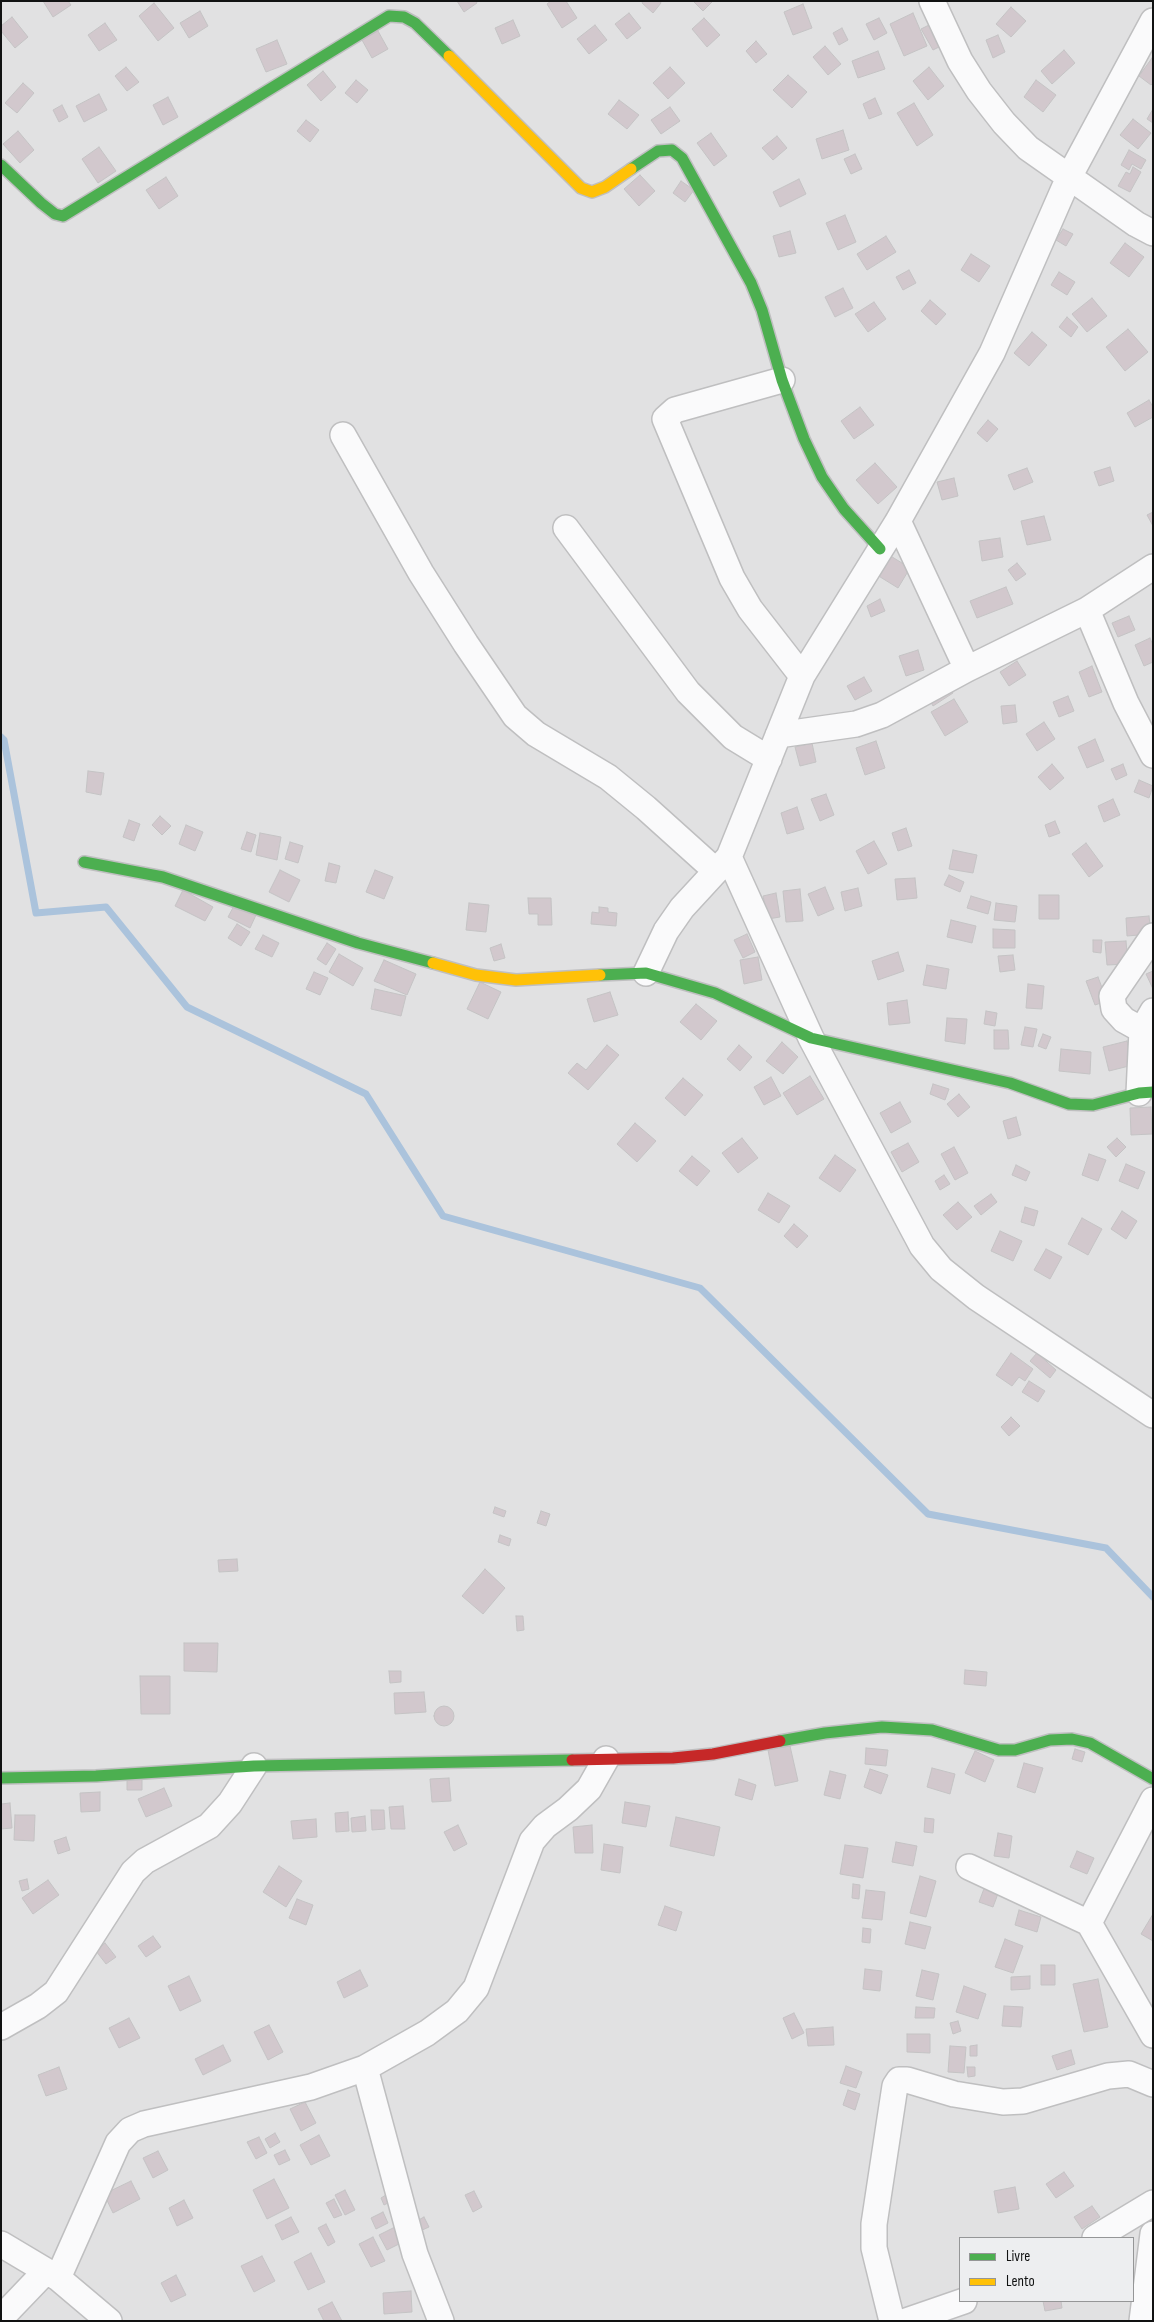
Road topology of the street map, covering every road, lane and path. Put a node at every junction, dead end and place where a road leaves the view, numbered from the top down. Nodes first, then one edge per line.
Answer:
1 (932, 1) edge
2 (1153, 21) edge
3 (1, 165) edge
4 (1070, 177) junction
5 (1153, 233) edge
6 (782, 380) junction
7 (343, 435) dead end
8 (898, 521) junction
9 (566, 528) dead end
10 (880, 549) junction
11 (1153, 567) edge
12 (1086, 610) junction
13 (967, 669) junction
14 (802, 676) junction
15 (778, 735) junction
16 (1153, 755) edge
17 (768, 759) junction
18 (84, 862) dead end
19 (722, 864) junction
20 (1153, 936) edge
21 (646, 973) junction
22 (1148, 1020) edge
23 (811, 1038) junction
24 (1146, 1092) edge
25 (1153, 1414) edge
26 (606, 1759) junction
27 (254, 1766) junction
28 (1, 1778) edge
29 (1153, 1779) edge
30 (1153, 1800) edge
31 (969, 1867) dead end
32 (1089, 1923) junction
33 (1, 2027) edge
34 (1153, 2035) edge
35 (365, 2068) junction
36 (1153, 2084) edge
37 (1153, 2204) edge
38 (1153, 2234) edge
39 (1097, 2237) edge
40 (1, 2244) edge
41 (52, 2274) junction
42 (961, 2302) edge
43 (1, 2318) edge
44 (109, 2321) edge
45 (441, 2321) edge
46 (892, 2321) edge
47 (906, 2321) edge
48 (1142, 2321) edge

1 - 4 street
2 - 4 street
3 - 6 street
4 - 5 street
4 - 8 street
6 - 10 street
6 - 14 street
7 - 19 street
8 - 10 street
8 - 13 street
9 - 17 street
10 - 14 street
11 - 12 street
12 - 13 street
12 - 16 street
13 - 15 street
14 - 15 street
15 - 17 street
17 - 19 street
18 - 21 street
19 - 21 street
19 - 23 street
20 - 22 street
21 - 23 street
22 - 24 street
23 - 24 street
23 - 25 street
26 - 27 street
26 - 29 street
26 - 35 street
27 - 28 street
27 - 33 street
30 - 32 street
31 - 32 street
32 - 34 street
35 - 41 street
35 - 45 street
36 - 46 street
37 - 39 street
38 - 48 street
40 - 41 street
41 - 43 street
41 - 44 street
42 - 47 street

